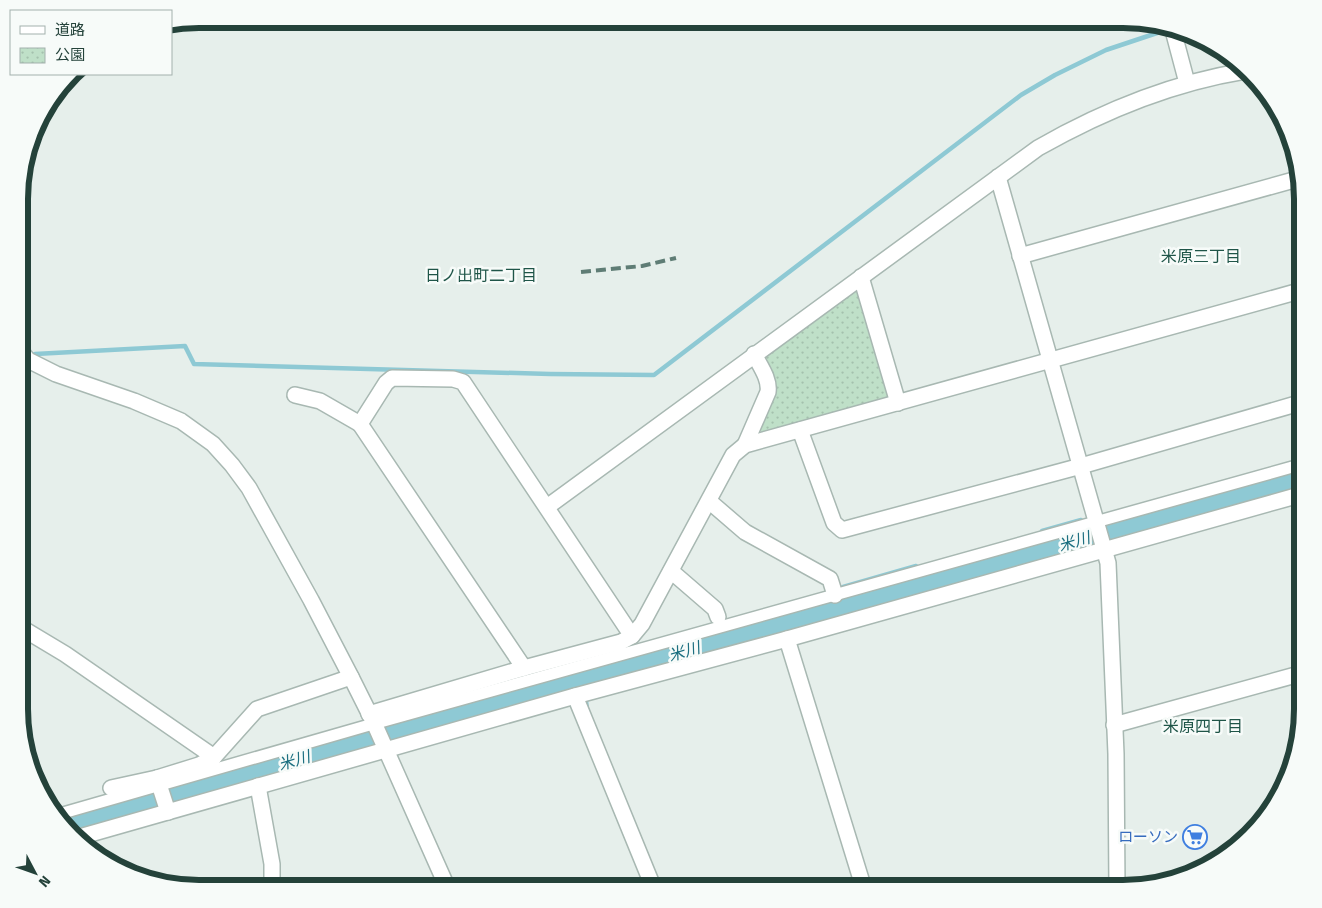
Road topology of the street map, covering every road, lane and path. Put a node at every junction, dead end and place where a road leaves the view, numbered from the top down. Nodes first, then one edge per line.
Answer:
1 (1174, 36) edge
2 (1239, 72) edge
3 (1187, 83) junction
4 (998, 177) junction
5 (1293, 180) edge
6 (1020, 256) junction
7 (861, 277) junction
8 (1294, 292) edge
9 (754, 354) junction
10 (28, 360) edge
11 (1050, 360) junction
12 (295, 395) dead end
13 (898, 403) junction
14 (1294, 405) edge
15 (360, 424) junction
16 (800, 430) junction
17 (745, 445) junction
18 (1081, 466) junction
19 (1294, 467) edge
20 (1294, 496) edge
21 (709, 501) junction
22 (547, 507) junction
23 (1096, 523) junction
24 (1104, 546) junction
25 (671, 571) junction
26 (835, 595) junction
27 (718, 617) dead end
28 (28, 632) edge
29 (632, 636) junction
30 (786, 639) junction
31 (524, 668) junction
32 (1294, 675) edge
33 (351, 677) junction
34 (575, 696) junction
35 (373, 722) junction
36 (1114, 724) junction
37 (384, 748) junction
38 (214, 757) junction
39 (258, 786) junction
40 (110, 788) dead end
41 (162, 793) junction
42 (63, 814) edge
43 (83, 835) edge
44 (272, 880) edge
45 (444, 880) edge
46 (650, 880) edge
47 (861, 880) edge
48 (1117, 880) edge

1 - 3 street
2 - 3 street
3 - 4 street
4 - 6 street
4 - 7 street
5 - 6 street
6 - 11 street
7 - 9 street
7 - 13 street
8 - 11 street
9 - 17 street
9 - 22 street
10 - 33 street
11 - 13 street
11 - 18 street
12 - 15 street
13 - 16 street
14 - 18 street
15 - 22 street
15 - 31 street
16 - 17 street
16 - 18 street
17 - 21 street
18 - 23 street
19 - 23 street
20 - 24 street
21 - 25 street
21 - 26 street
22 - 29 street
23 - 24 street
23 - 26 street
24 - 30 street
24 - 36 street
25 - 27 street
25 - 29 street
26 - 35 street
28 - 38 street
29 - 31 street
30 - 34 street
30 - 47 street
31 - 35 street
32 - 36 street
33 - 35 street
33 - 38 street
34 - 37 street
34 - 46 street
35 - 37 street
35 - 41 street
36 - 48 street
37 - 39 street
37 - 45 street
38 - 41 street
39 - 41 street
39 - 44 street
40 - 41 street
41 - 42 street
41 - 43 street

